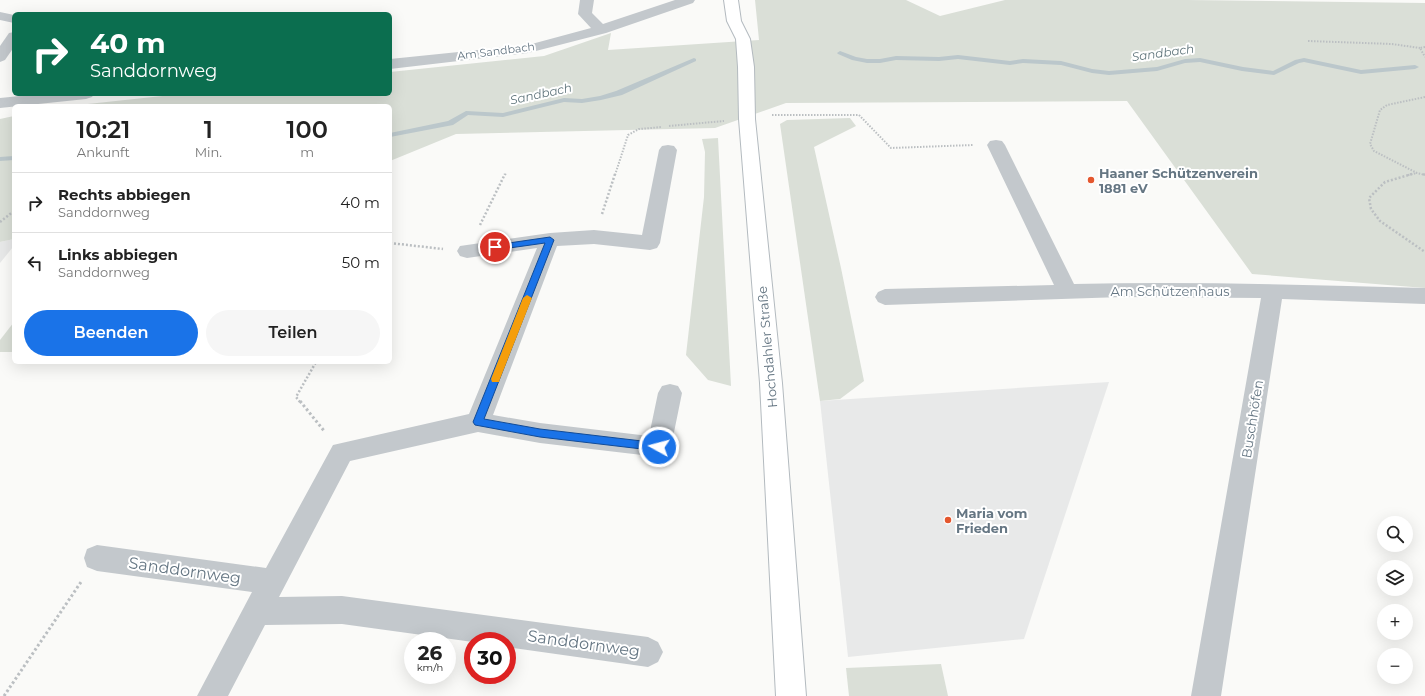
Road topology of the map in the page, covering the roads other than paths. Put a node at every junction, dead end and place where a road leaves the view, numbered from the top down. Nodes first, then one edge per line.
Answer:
1 (587, 0) edge
2 (688, 0) edge
3 (731, 0) edge
4 (0, 16) edge
5 (12, 19) edge
6 (600, 30) junction
7 (12, 39) edge
8 (0, 57) edge
9 (392, 64) edge
10 (67, 96) edge
11 (0, 103) edge
12 (996, 145) road end
13 (668, 150) dead end
14 (547, 249) junction
15 (467, 251) road end
16 (1273, 291) junction
17 (1068, 292) junction
18 (1425, 296) edge
19 (884, 297) dead end
20 (670, 393) dead end
21 (478, 422) junction
22 (97, 558) road end
23 (273, 582) junction
24 (258, 611) junction
25 (648, 652) dead end
26 (212, 696) edge
27 (791, 696) edge
28 (1206, 696) edge

1 - 6 street
2 - 6 street, Am Sandbach
3 - 27 street, Hochdahler Straße
4 - 5 street
6 - 9 street, Am Sandbach
7 - 8 street
10 - 11 street
12 - 17 street
13 - 14 street
14 - 15 street
14 - 21 street
16 - 17 street, Am Schützenhaus
16 - 18 street
16 - 28 street, Buschhöfen
17 - 19 street, Am Schützenhaus
20 - 21 street
21 - 23 street
22 - 23 street, Sanddornweg
23 - 24 street
24 - 25 street, Sanddornweg
24 - 26 street

